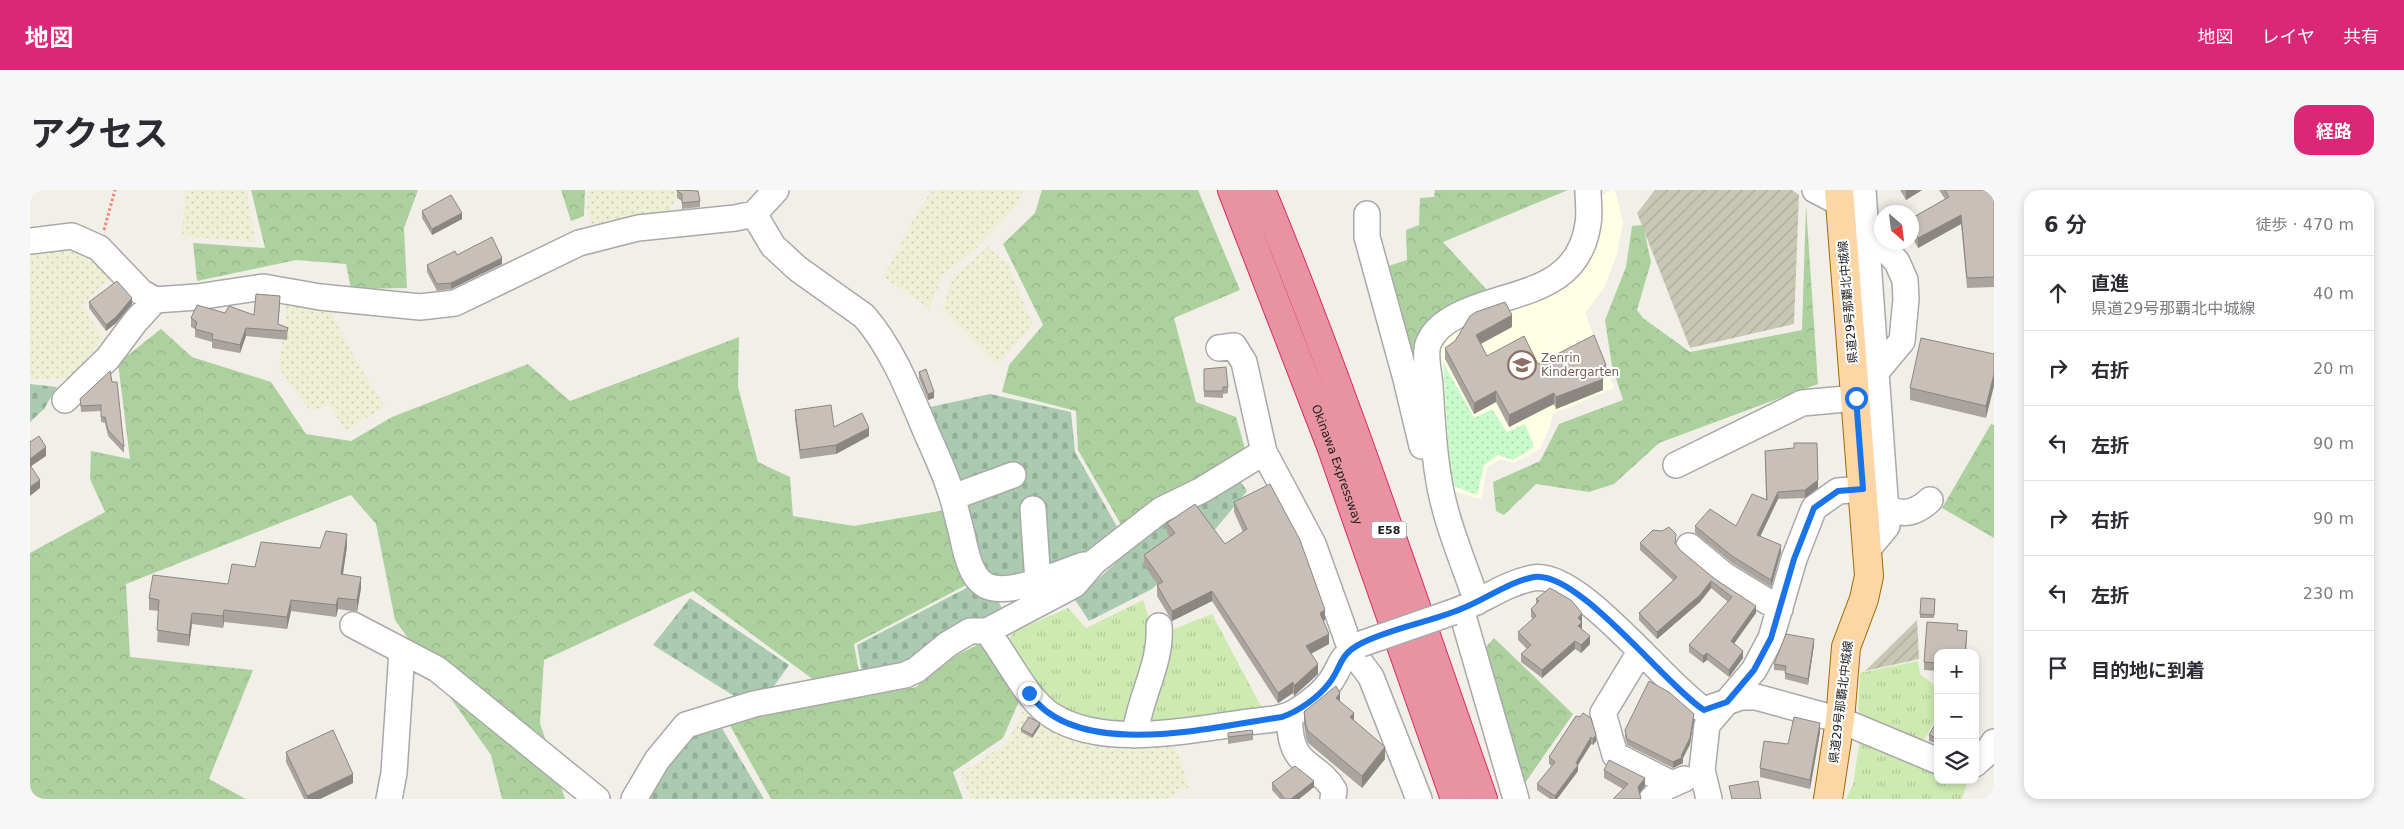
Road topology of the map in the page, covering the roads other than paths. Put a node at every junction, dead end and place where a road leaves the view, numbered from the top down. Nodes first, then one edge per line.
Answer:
1 (776, 190) edge
2 (1232, 190) edge
3 (1261, 190) edge
4 (1588, 190) edge
5 (1814, 190) edge
6 (1864, 190) edge
7 (1840, 197) edge
8 (754, 214) junction
9 (1367, 214) dead end
10 (1866, 228) junction
11 (30, 241) edge
12 (155, 300) junction
13 (1219, 348) dead end
14 (1877, 371) junction
15 (1856, 398) junction
16 (65, 400) dead end
17 (1264, 452) junction
18 (1676, 465) dead end
19 (1437, 471) junction
20 (1013, 475) dead end
21 (1863, 489) junction
22 (953, 497) junction
23 (1930, 500) dead end
24 (1886, 508) junction
25 (1033, 509) dead end
26 (1689, 546) dead end
27 (1867, 550) junction
28 (1094, 562) junction
29 (1038, 582) junction
30 (1464, 608) junction
31 (1780, 608) junction
32 (353, 625) dead end
33 (1159, 626) dead end
34 (987, 631) junction
35 (1356, 647) junction
36 (402, 651) junction
37 (1640, 652) junction
38 (1727, 702) junction
39 (1289, 714) junction
40 (1840, 720) junction
41 (1135, 735) junction
42 (1994, 742) edge
43 (1934, 760) edge
44 (1979, 760) edge
45 (1702, 770) junction
46 (1662, 792) edge
47 (388, 799) edge
48 (597, 799) edge
49 (634, 799) edge
50 (1333, 799) edge
51 (1419, 799) edge
52 (1455, 799) edge
53 (1483, 799) edge
54 (1516, 799) edge
55 (1709, 799) edge
56 (1828, 799) edge

1 - 8 street
2 - 52 highway, Okinawa Expressway / E58
3 - 53 highway, E58
4 - 19 street
5 - 7 street
6 - 10 street
7 - 15 main road, 県道29号那覇北中城線
8 - 12 street
8 - 22 street
9 - 19 street
10 - 14 street
10 - 14 street
11 - 12 street
12 - 16 street
13 - 17 street
14 - 24 street
15 - 18 street
15 - 21 main road, 県道29号那覇北中城線
17 - 28 street
17 - 35 street
19 - 30 street
20 - 22 street
21 - 24 street
21 - 27 main road, 県道29号那覇北中城線
21 - 31 street
22 - 29 street
23 - 24 street
24 - 27 street
25 - 29 street
26 - 31 street
27 - 40 main road, 県道29号那覇北中城線
28 - 29 street
28 - 34 street
30 - 35 street, bridge
30 - 37 street
30 - 54 street
31 - 38 street
32 - 36 street
33 - 41 street
34 - 41 street
34 - 49 street
35 - 39 street
35 - 51 street
36 - 47 street
36 - 48 street
37 - 38 street
37 - 46 street
38 - 40 street
38 - 45 street
39 - 41 street
39 - 50 street
40 - 43 street
40 - 56 main road, 県道29号那覇北中城線
42 - 44 street
45 - 46 street
45 - 55 street

